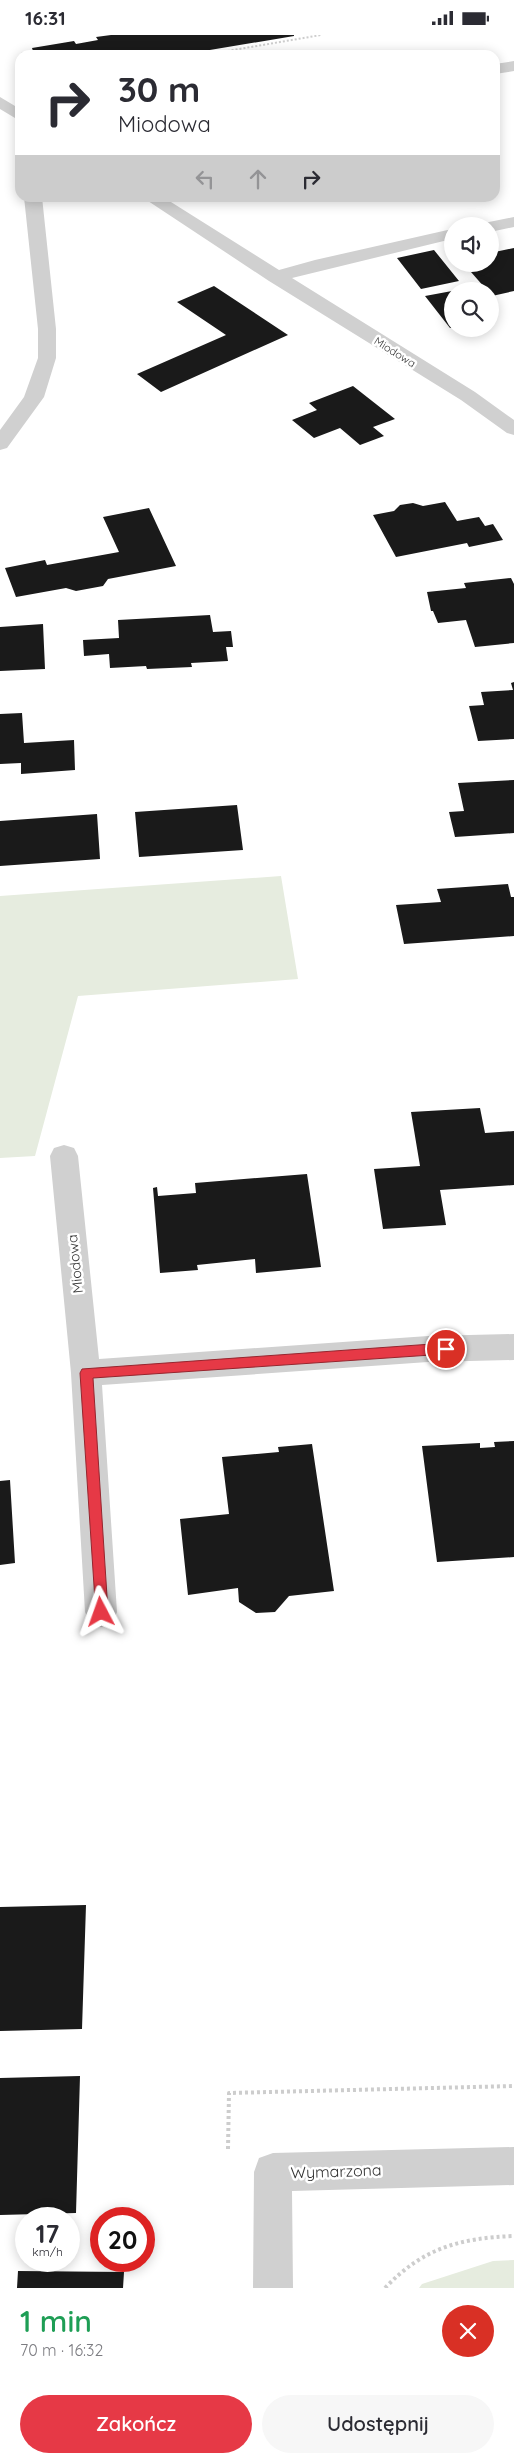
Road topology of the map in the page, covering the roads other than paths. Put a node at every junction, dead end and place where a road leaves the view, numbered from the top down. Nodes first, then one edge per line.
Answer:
1 (514, 66) edge
2 (500, 68) edge
3 (0, 102) edge
4 (15, 112) edge
5 (34, 202) edge
6 (158, 202) edge
7 (514, 223) edge
8 (499, 226) edge
9 (444, 236) edge
10 (275, 277) junction
11 (514, 429) edge
12 (0, 444) edge
13 (64, 1155) dead end
14 (514, 1347) edge
15 (86, 1373) junction
16 (101, 1612) dead end
17 (514, 2166) edge
18 (273, 2288) edge

1 - 2 street
3 - 4 street
5 - 12 street
6 - 10 street, Miodowa
7 - 8 street
9 - 10 street
10 - 11 street, Miodowa
13 - 15 street, Miodowa
14 - 15 street
15 - 16 street, Miodowa
17 - 18 street, Wymarzona

